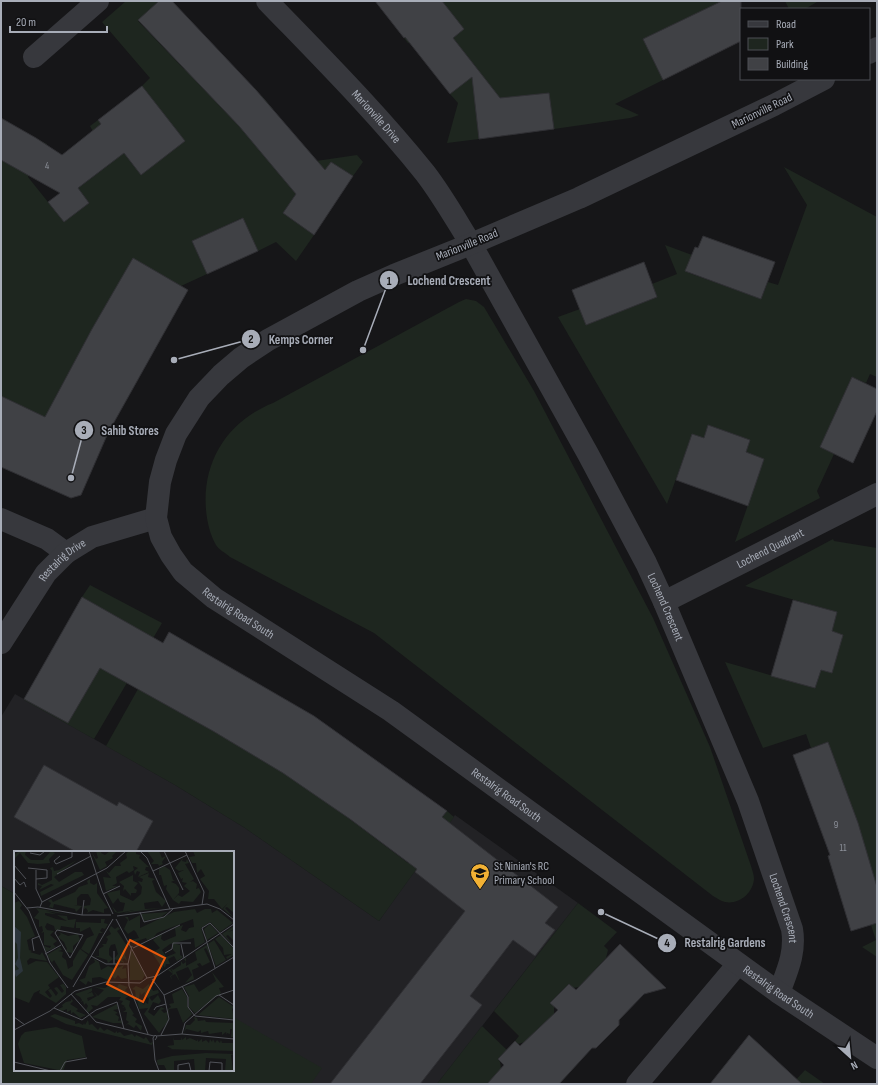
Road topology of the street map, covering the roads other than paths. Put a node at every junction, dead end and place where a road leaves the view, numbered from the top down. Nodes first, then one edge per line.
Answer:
1 (98, 1) edge
2 (267, 1) edge
3 (34, 57) dead end
4 (822, 80) edge
5 (470, 244) junction
6 (877, 494) edge
7 (156, 518) junction
8 (1, 519) edge
9 (66, 553) junction
10 (664, 602) junction
11 (1, 643) edge
12 (738, 964) junction
13 (779, 993) junction
14 (877, 1058) edge
15 (637, 1084) edge

1 - 3 street
2 - 5 street, Marionville Drive
4 - 5 street, Marionville Road
5 - 7 street, Marionville Road
5 - 10 street, Lochend Crescent
6 - 10 street, Lochend Quadrant
7 - 9 street, Restalrig Drive
7 - 12 street, Restalrig Road South
8 - 9 street
9 - 11 street, Restalrig Drive
10 - 13 street, Lochend Crescent
12 - 13 street, Restalrig Road South
12 - 15 street
13 - 14 street, Restalrig Road South

